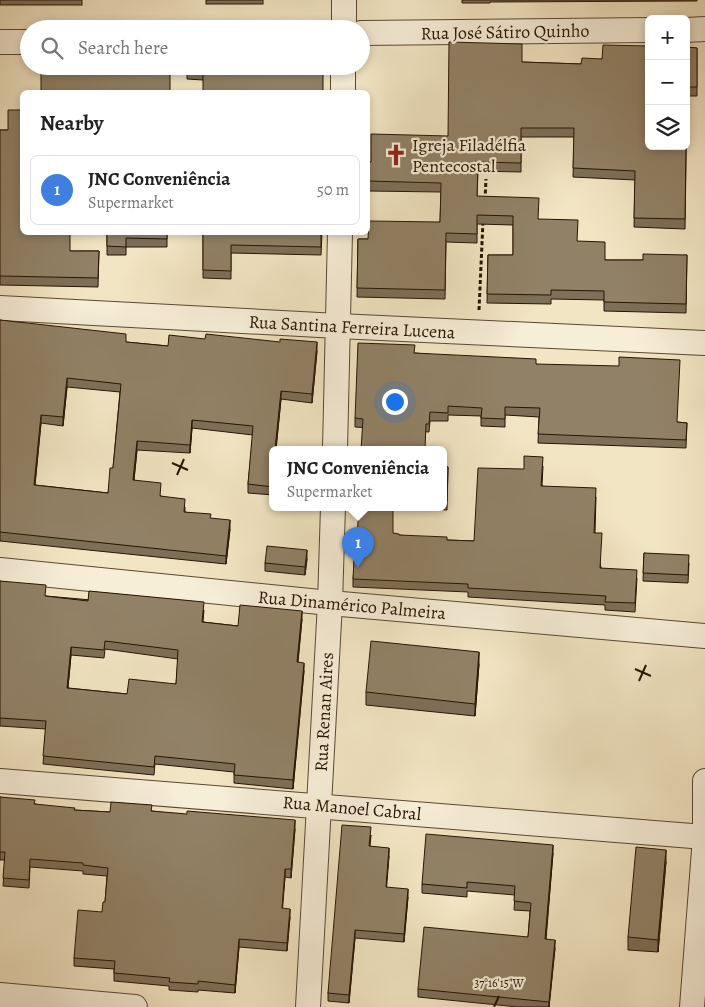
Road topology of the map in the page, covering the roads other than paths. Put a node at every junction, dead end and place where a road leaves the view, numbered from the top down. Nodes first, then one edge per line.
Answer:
1 (344, 0) edge
2 (344, 20) edge
3 (705, 29) edge
4 (645, 30) edge
5 (690, 30) edge
6 (370, 33) edge
7 (0, 42) edge
8 (20, 42) edge
9 (343, 75) edge
10 (343, 90) edge
11 (340, 235) edge
12 (0, 308) edge
13 (338, 326) junction
14 (705, 343) edge
15 (335, 446) edge
16 (333, 511) edge
17 (0, 570) edge
18 (330, 603) junction
19 (705, 636) edge
20 (0, 781) edge
21 (705, 781) edge
22 (319, 805) junction
23 (705, 837) edge
24 (0, 994) edge
25 (135, 1007) edge
26 (308, 1007) edge
27 (692, 1007) edge

1 - 2 street
3 - 5 street
4 - 6 street, Rua José Sátiro Quinho
7 - 8 street
9 - 10 street
11 - 13 street
12 - 13 street, Rua Santina Ferreira Lucena
13 - 14 street, Rua Santina Ferreira Lucena
13 - 15 street
16 - 18 street, Rua Renan Aires
17 - 18 street, Rua Dinamérico Palmeira
18 - 19 street, Rua Dinamérico Palmeira
18 - 22 street, Rua Renan Aires
20 - 22 street, Rua Manoel Cabral
21 - 23 street
22 - 23 street, Rua Manoel Cabral
22 - 26 street, Rua Renan Aires
23 - 27 street
24 - 25 street

